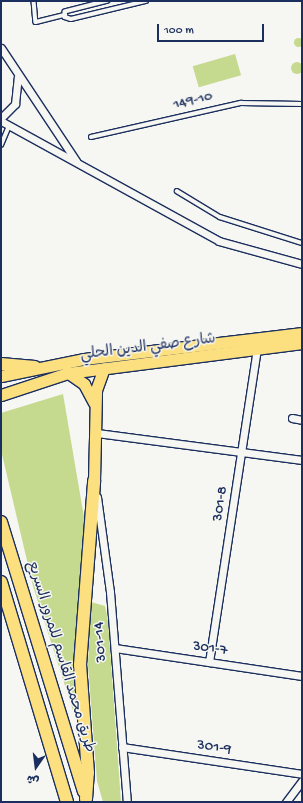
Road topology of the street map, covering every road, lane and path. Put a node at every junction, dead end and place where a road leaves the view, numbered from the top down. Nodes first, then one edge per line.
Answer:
1 (34, 1) edge
2 (108, 1) edge
3 (146, 1) edge
4 (130, 3) edge
5 (64, 15) junction
6 (1, 48) edge
7 (18, 75) junction
8 (302, 104) edge
9 (1, 118) edge
10 (1, 121) edge
11 (9, 126) junction
12 (90, 137) dead end
13 (1, 144) edge
14 (77, 163) junction
15 (177, 191) dead end
16 (302, 243) edge
17 (302, 264) edge
18 (302, 333) edge
19 (302, 343) edge
20 (256, 349) junction
21 (1, 364) edge
22 (35, 367) junction
23 (104, 368) junction
24 (68, 373) junction
25 (1, 376) edge
26 (1, 395) edge
27 (96, 407) junction
28 (292, 418) dead end
29 (302, 420) edge
30 (97, 433) junction
31 (243, 451) junction
32 (302, 460) edge
33 (94, 481) junction
34 (1, 522) edge
35 (1, 582) edge
36 (115, 648) junction
37 (209, 662) junction
38 (302, 676) edge
39 (122, 747) junction
40 (302, 774) edge
41 (302, 781) edge
42 (86, 800) edge
43 (67, 802) edge
44 (127, 802) edge
45 (286, 802) edge

1 - 5 lane
2 - 5 lane
3 - 4 lane
4 - 5 lane
6 - 7 street
7 - 9 street
7 - 14 street
8 - 12 lane, 149-10
10 - 11 street
11 - 13 lane
11 - 14 street
14 - 17 street
15 - 16 lane
18 - 22 main road, شارع صفي الدين الحلي
19 - 20 main road, شارع صفي الدين الحلي
20 - 23 main road, شارع صفي الدين الحلي
20 - 31 street, 301-8
21 - 22 highway
22 - 24 main road
22 - 25 main road, شارع صفي الدين الحلي
23 - 24 main road, شارع صفي الدين الحلي
23 - 27 main road
24 - 26 main road, شارع صفي الدين الحلي
24 - 27 main road
27 - 30 main road
28 - 29 street
30 - 31 street
30 - 33 main road
31 - 32 street
31 - 37 street, 301-8
33 - 36 street, 301-14
33 - 42 highway
34 - 42 highway, طريق محمد القاسم للمرور السريع
35 - 43 highway
36 - 37 street, 301-7
36 - 39 street, 301-14
37 - 38 street, 301-7
39 - 40 street, 301-9
39 - 44 street, 301-14
41 - 45 street

